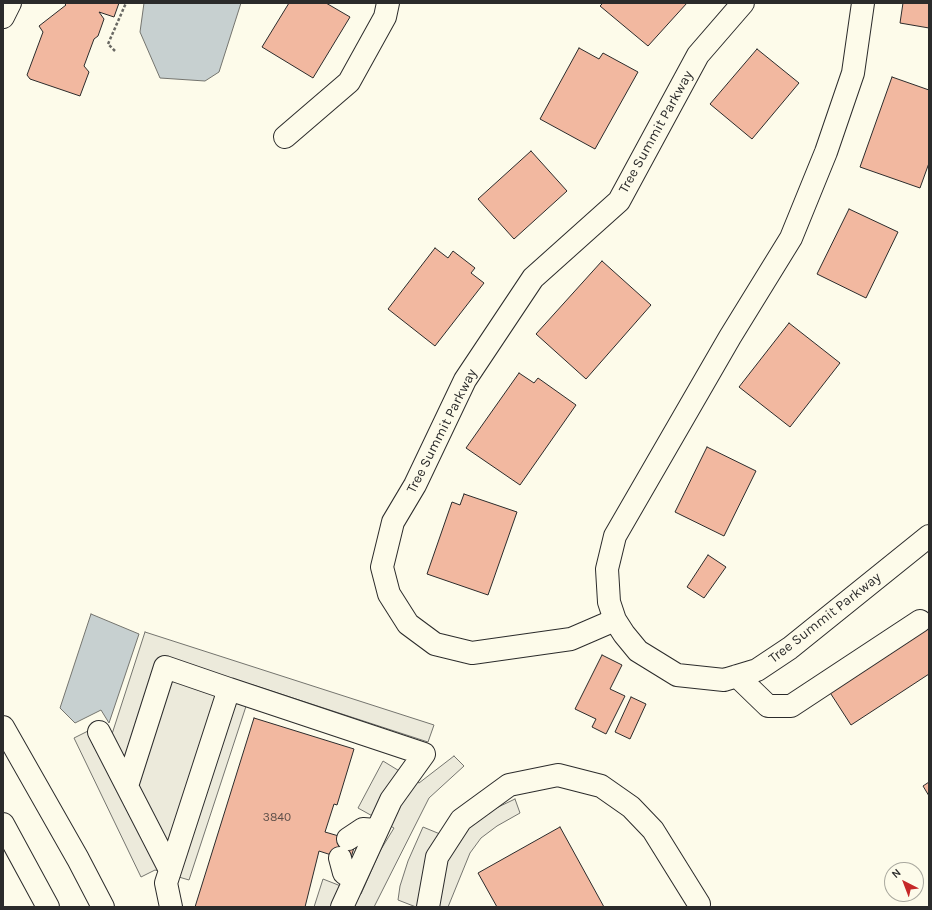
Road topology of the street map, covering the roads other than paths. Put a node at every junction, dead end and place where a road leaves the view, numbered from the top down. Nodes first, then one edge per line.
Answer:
1 (10, 3) edge
2 (388, 3) edge
3 (743, 3) edge
4 (863, 3) edge
5 (3, 17) edge
6 (285, 137) dead end
7 (929, 536) edge
8 (616, 620) junction
9 (920, 621) dead end
10 (737, 676) junction
11 (229, 689) junction
12 (3, 727) edge
13 (99, 732) dead end
14 (127, 786) junction
15 (3, 824) edge
16 (376, 830) junction
17 (170, 870) junction
18 (354, 880) junction
19 (700, 904) dead end
20 (48, 907) edge
21 (103, 907) edge
22 (171, 907) edge
23 (342, 907) edge
24 (428, 907) edge

1 - 5 main road
2 - 6 main road
3 - 8 main road, Tree Summit Parkway
4 - 8 main road, Tree Summit Parkway
7 - 10 main road, Tree Summit Parkway
8 - 10 main road, Tree Summit Parkway
9 - 10 main road
11 - 14 main road
11 - 16 main road
11 - 17 main road
12 - 21 main road
13 - 14 main road
14 - 17 main road
15 - 20 main road
16 - 18 main road
16 - 18 main road
17 - 22 main road
18 - 23 main road
19 - 24 main road

